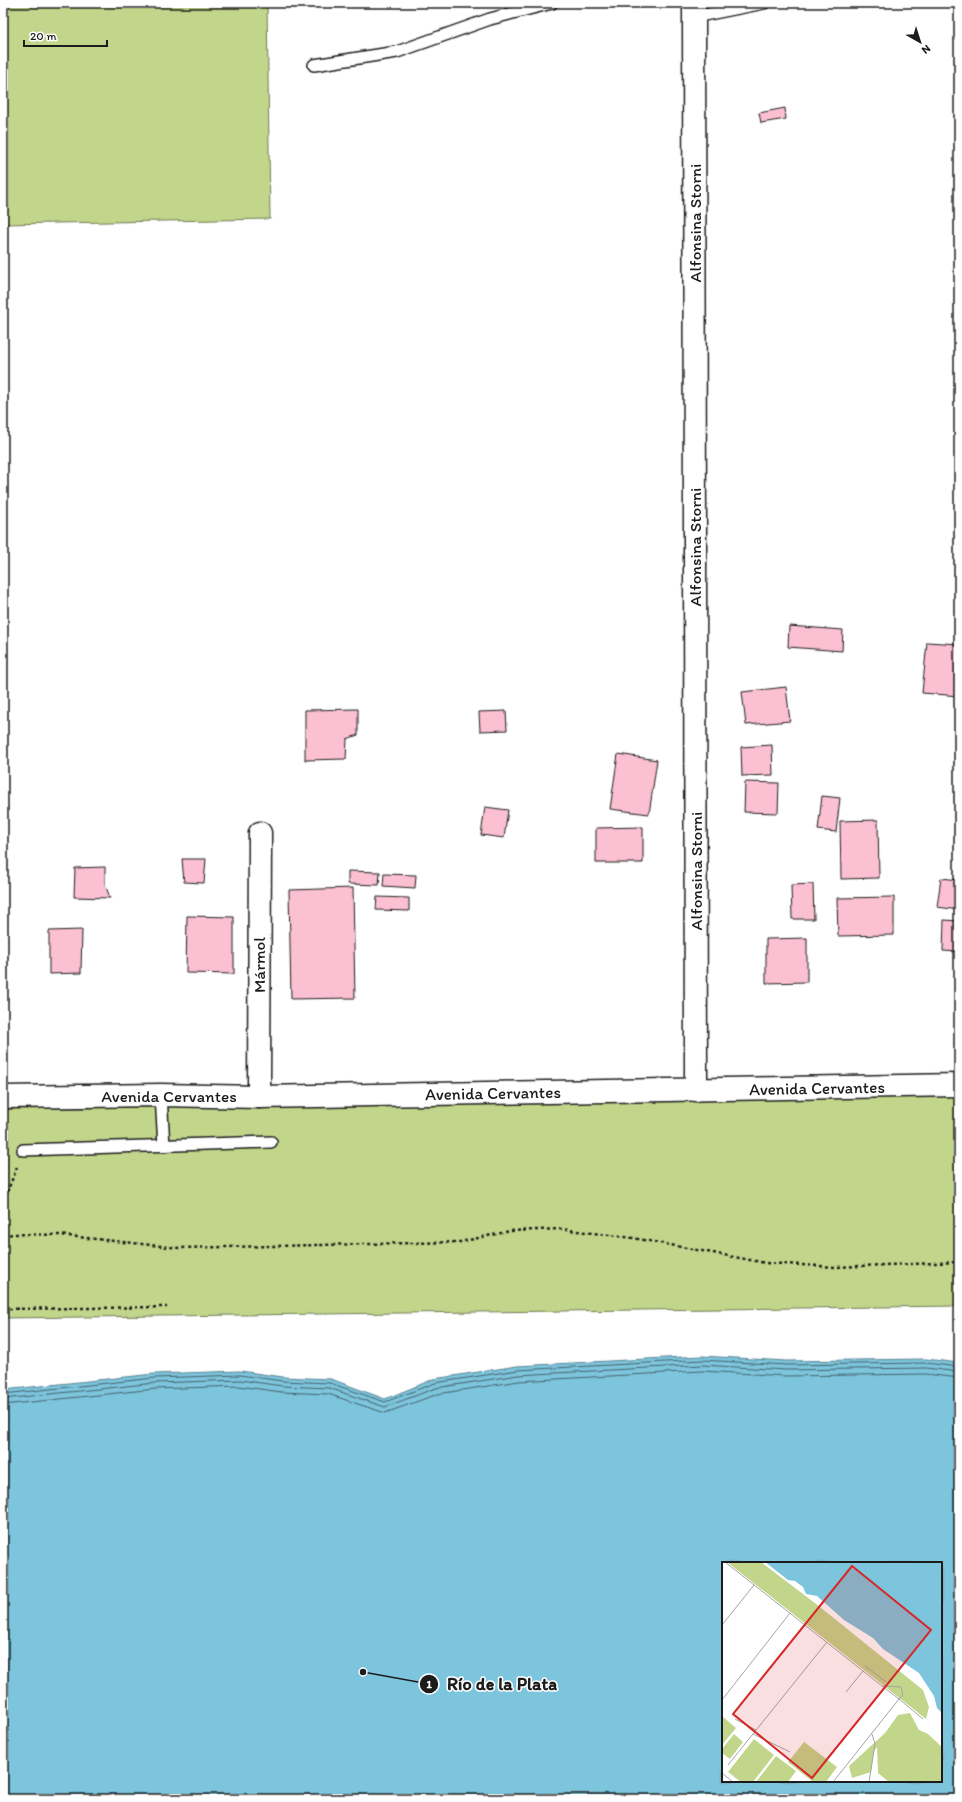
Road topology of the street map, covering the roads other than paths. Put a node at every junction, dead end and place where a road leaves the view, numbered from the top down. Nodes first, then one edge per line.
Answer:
1 (552, 3) edge
2 (764, 3) edge
3 (694, 10) edge
4 (314, 66) dead end
5 (260, 833) dead end
6 (959, 1085) edge
7 (696, 1090) junction
8 (161, 1095) junction
9 (27, 1096) junction
10 (3, 1097) edge
11 (259, 1097) junction
12 (3, 1114) edge
13 (271, 1142) dead end
14 (164, 1146) junction
15 (24, 1150) road end

1 - 4 lane
2 - 3 lane
3 - 7 street, Alfonsina Storni
5 - 11 street, Mármol
6 - 7 street, Avenida Cervantes
7 - 11 street, Avenida Cervantes
8 - 9 street, Avenida Cervantes
8 - 11 street, Avenida Cervantes
8 - 14 lane
9 - 10 street, Avenida Cervantes
9 - 12 street
13 - 14 lane
14 - 15 lane

